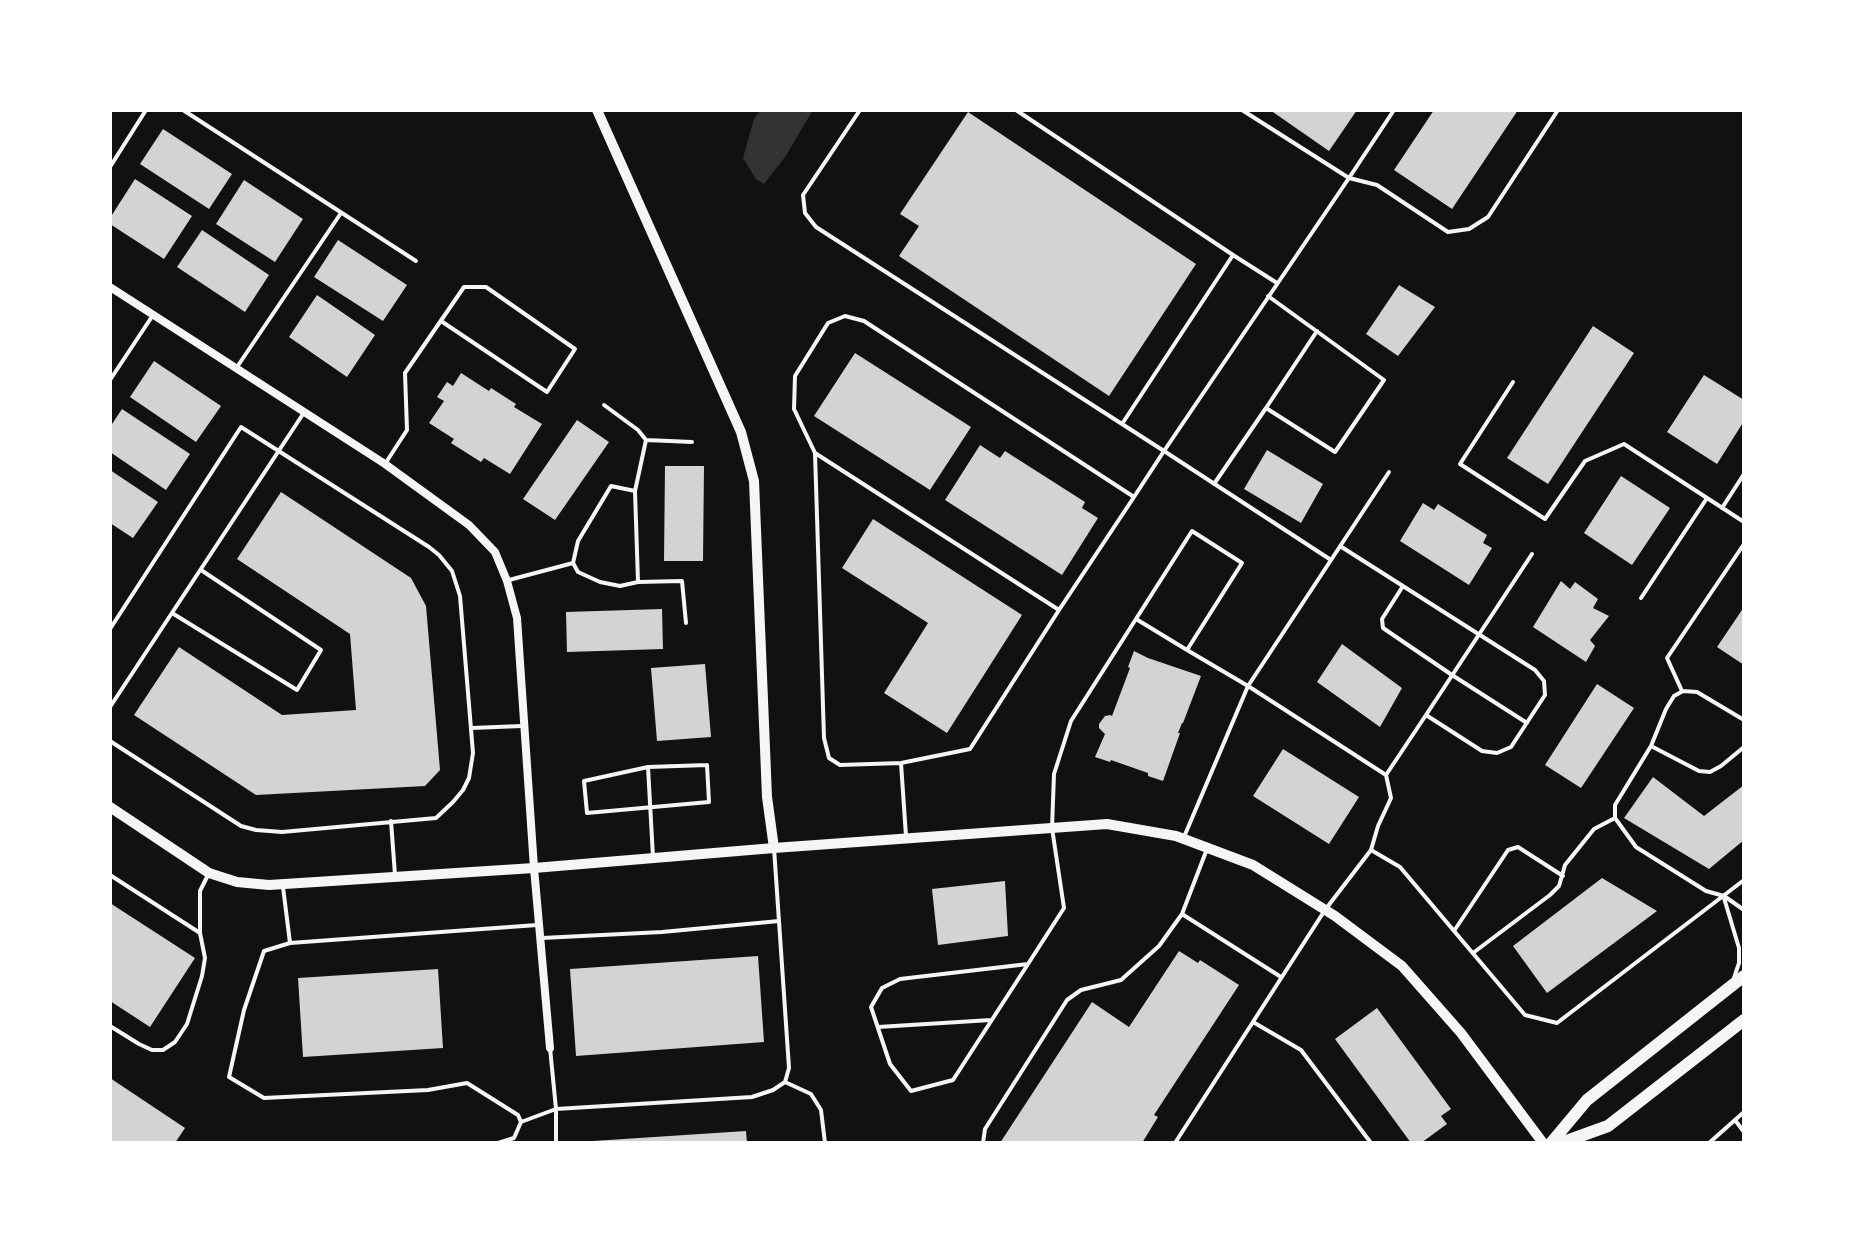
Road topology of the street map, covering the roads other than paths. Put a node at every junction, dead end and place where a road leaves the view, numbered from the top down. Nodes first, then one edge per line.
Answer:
1 (146, 110) edge
2 (183, 110) edge
3 (597, 110) edge
4 (860, 110) edge
5 (1016, 110) edge
6 (1242, 110) edge
7 (1394, 110) edge
8 (1558, 110) edge
9 (110, 167) edge
10 (1349, 178) junction
11 (341, 213) junction
12 (1233, 255) junction
13 (416, 261) dead end
14 (1277, 283) junction
15 (110, 287) edge
16 (1268, 296) junction
17 (153, 315) junction
18 (441, 321) junction
19 (1317, 331) junction
20 (236, 368) junction
21 (110, 380) edge
22 (1513, 382) dead end
23 (604, 405) dead end
24 (1266, 408) junction
25 (305, 412) junction
26 (1122, 424) junction
27 (646, 440) junction
28 (692, 442) dead end
29 (279, 450) junction
30 (1164, 451) junction
31 (815, 453) junction
32 (385, 464) junction
33 (1389, 472) dead end
34 (1744, 474) edge
35 (1214, 484) junction
36 (635, 491) junction
37 (1134, 497) junction
38 (1707, 498) junction
39 (1722, 508) junction
40 (1744, 522) edge
41 (1744, 544) edge
42 (1340, 546) junction
43 (1532, 554) dead end
44 (1331, 560) junction
45 (573, 563) junction
46 (201, 570) junction
47 (507, 581) junction
48 (638, 582) junction
49 (1403, 586) junction
50 (1641, 598) dead end
51 (1059, 610) junction
52 (172, 613) junction
53 (1136, 619) junction
54 (686, 623) dead end
55 (110, 629) edge
56 (1479, 633) junction
57 (1187, 650) junction
58 (1452, 675) junction
59 (1248, 686) junction
60 (1683, 691) junction
61 (110, 707) edge
62 (1426, 715) junction
63 (1744, 720) edge
64 (1527, 723) junction
65 (525, 726) junction
66 (472, 728) junction
67 (110, 741) edge
68 (1651, 746) junction
69 (1744, 747) edge
70 (901, 763) junction
71 (648, 767) junction
72 (1386, 775) junction
73 (110, 807) edge
74 (650, 807) junction
75 (1615, 818) junction
76 (391, 821) junction
77 (1052, 828) junction
78 (906, 839) junction
79 (1183, 839) junction
80 (774, 848) junction
81 (1207, 848) junction
82 (1371, 850) junction
83 (653, 858) junction
84 (534, 868) junction
85 (209, 873) junction
86 (110, 875) edge
87 (1563, 876) junction
88 (395, 877) junction
89 (1744, 880) edge
90 (283, 884) junction
91 (1724, 896) junction
92 (1325, 910) junction
93 (1744, 910) edge
94 (1182, 914) junction
95 (779, 921) junction
96 (539, 925) junction
97 (1454, 931) junction
98 (200, 933) junction
99 (540, 939) junction
100 (290, 943) junction
101 (1473, 953) junction
102 (1028, 964) junction
103 (1744, 976) edge
104 (1281, 977) junction
105 (1731, 986) junction
106 (991, 1020) junction
107 (1744, 1020) edge
108 (1253, 1022) junction
109 (110, 1026) edge
110 (878, 1027) junction
111 (550, 1048) joint
112 (785, 1082) junction
113 (556, 1109) junction
114 (1744, 1112) edge
115 (1735, 1120) junction
116 (521, 1122) junction
117 (1744, 1132) edge
118 (498, 1143) edge
119 (556, 1143) edge
120 (825, 1143) edge
121 (983, 1143) edge
122 (1175, 1143) edge
123 (1371, 1143) edge
124 (1543, 1143) edge
125 (1551, 1143) edge
126 (1561, 1143) edge
127 (1709, 1143) edge

1 - 9 lane
2 - 11 lane
3 - 80 street
4 - 26 lane
5 - 12 lane
6 - 10 lane
7 - 10 lane
8 - 10 lane
10 - 14 lane
11 - 13 lane
11 - 20 lane
12 - 14 lane
12 - 26 lane
14 - 16 lane
15 - 17 street
16 - 19 lane
16 - 30 lane
17 - 20 street
17 - 21 lane
18 - 18 lane
18 - 32 lane
19 - 24 lane
19 - 24 lane
20 - 25 street
22 - 38 lane
23 - 27 lane
24 - 35 lane
25 - 29 lane
25 - 32 street
26 - 30 lane
27 - 28 lane
27 - 36 lane
29 - 46 lane
29 - 55 lane
29 - 66 lane
30 - 35 lane
30 - 37 lane
31 - 37 lane
31 - 51 lane
31 - 70 lane
32 - 47 street
33 - 42 lane
34 - 39 lane
35 - 44 lane
36 - 45 lane
36 - 48 lane
37 - 51 lane
38 - 39 lane
38 - 50 lane
39 - 40 lane
41 - 60 lane
42 - 44 lane
42 - 49 lane
43 - 56 lane
44 - 59 lane
45 - 47 lane
45 - 48 lane
46 - 52 lane
46 - 52 lane
47 - 65 street
48 - 54 lane
49 - 56 lane
49 - 58 lane
51 - 70 lane
52 - 61 lane
53 - 57 lane
53 - 57 lane
53 - 77 lane
56 - 58 lane
56 - 64 lane
57 - 59 lane
58 - 62 lane
58 - 64 lane
59 - 72 lane
59 - 79 lane
60 - 63 lane
60 - 68 lane
62 - 64 lane
62 - 72 lane
65 - 66 lane
65 - 84 street
66 - 76 lane
67 - 76 lane
68 - 69 lane
68 - 75 lane
70 - 78 lane
71 - 74 lane
71 - 74 lane
71 - 74 lane
72 - 82 lane
73 - 85 street
74 - 83 lane
75 - 87 lane
75 - 91 lane
76 - 88 lane
77 - 78 street
77 - 79 street
77 - 102 lane
78 - 80 street
79 - 81 street
80 - 83 street
80 - 95 lane
81 - 92 street
81 - 94 lane
82 - 92 lane
82 - 97 lane
83 - 84 street
84 - 88 street
84 - 96 street
85 - 90 street
85 - 98 lane
86 - 98 lane
87 - 97 lane
87 - 101 lane
88 - 90 street
89 - 91 lane
90 - 100 lane
91 - 93 lane
91 - 101 lane
91 - 105 lane
92 - 104 lane
92 - 124 street
94 - 104 lane
94 - 121 lane
95 - 99 lane
95 - 112 lane
96 - 99 street
96 - 100 lane
97 - 101 lane
98 - 109 lane
99 - 111 street
100 - 116 lane
102 - 106 lane
102 - 110 lane
103 - 105 main road
104 - 108 lane
105 - 125 main road
106 - 110 lane
106 - 110 lane
107 - 126 main road
108 - 122 lane
108 - 123 lane
111 - 113 lane
112 - 113 lane
112 - 120 lane
113 - 116 lane
113 - 119 lane
114 - 115 lane
115 - 117 lane
115 - 127 lane
116 - 118 lane

